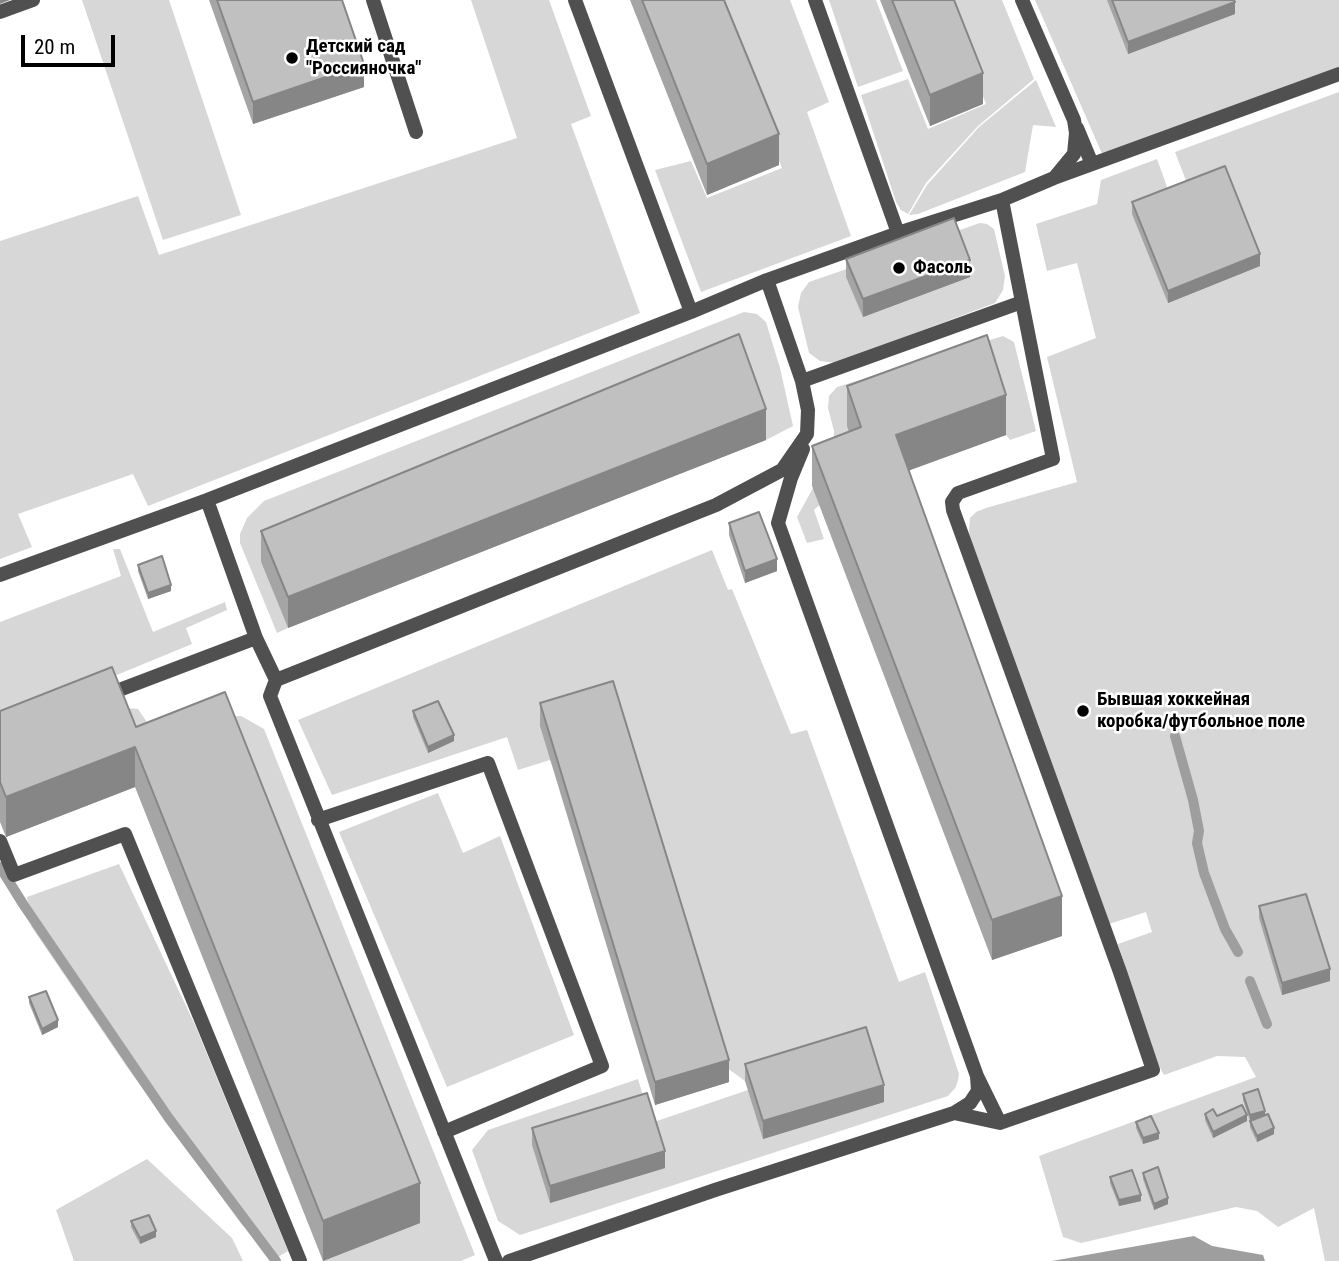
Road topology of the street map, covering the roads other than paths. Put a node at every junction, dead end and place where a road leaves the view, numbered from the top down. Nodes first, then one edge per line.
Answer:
1 (33, 0) edge
2 (373, 0) edge
3 (575, 0) edge
4 (815, 0) edge
5 (1022, 0) edge
6 (0, 12) edge
7 (1339, 74) edge
8 (1074, 120) junction
9 (416, 132) dead end
10 (1092, 164) junction
11 (1054, 178) junction
12 (1002, 200) junction
13 (898, 233) junction
14 (767, 280) junction
15 (1022, 302) junction
16 (691, 312) junction
17 (802, 381) junction
18 (807, 434) junction
19 (207, 500) junction
20 (0, 575) edge
21 (256, 638) junction
22 (276, 680) junction
23 (98, 698) edge
24 (318, 820) junction
25 (0, 841) edge
26 (977, 1076) junction
27 (954, 1113) junction
28 (1000, 1123) junction
29 (444, 1132) junction
30 (300, 1261) edge
31 (496, 1261) edge
32 (509, 1261) edge

1 - 6 lane
2 - 9 lane
3 - 16 lane
4 - 13 lane
5 - 8 lane
7 - 10 lane
8 - 10 lane
8 - 11 lane
10 - 11 lane
11 - 12 lane
12 - 13 lane
12 - 15 lane
13 - 14 lane
14 - 16 lane
14 - 17 lane
15 - 17 lane
15 - 28 lane
16 - 19 lane
17 - 18 lane
18 - 22 lane
18 - 26 lane
19 - 20 lane
19 - 21 lane
21 - 22 lane
21 - 23 lane
22 - 24 lane
24 - 29 lane
24 - 29 lane
25 - 30 lane
26 - 27 lane
26 - 28 lane
27 - 28 lane
27 - 32 lane
29 - 31 lane

